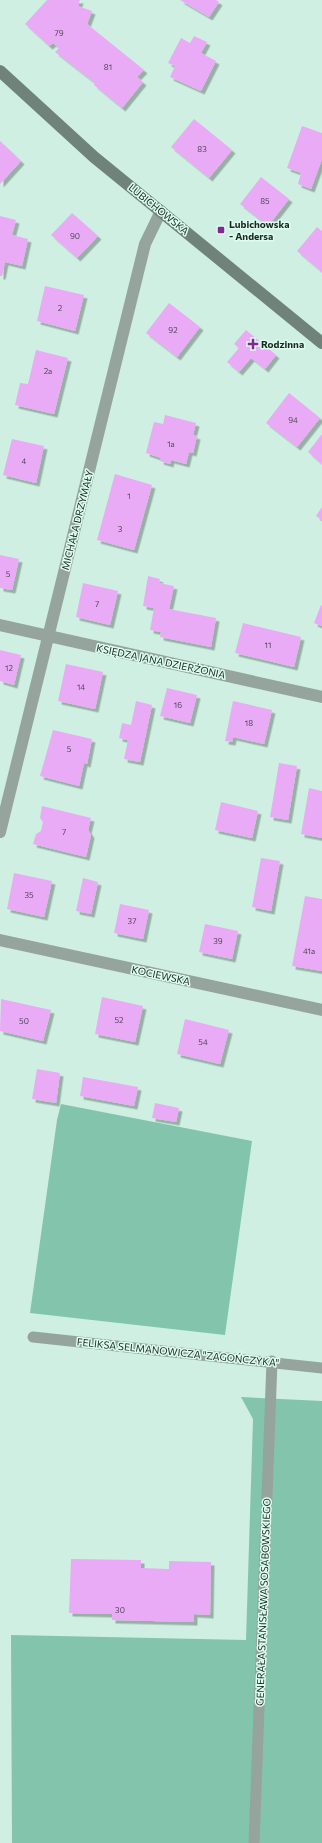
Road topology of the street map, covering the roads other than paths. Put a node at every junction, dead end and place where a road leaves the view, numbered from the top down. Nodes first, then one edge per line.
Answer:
1 (0, 71) edge
2 (161, 211) junction
3 (322, 342) edge
4 (0, 625) edge
5 (48, 637) junction
6 (322, 696) edge
7 (0, 832) edge
8 (0, 940) edge
9 (322, 1010) edge
10 (33, 1337) dead end
11 (272, 1361) junction
12 (322, 1368) edge
13 (254, 1843) edge

1 - 2 street, LUBICHOWSKA
2 - 3 street, LUBICHOWSKA
2 - 5 street, MICHAŁA DRZYMAŁY
4 - 5 street, KSIĘDZA JANA DZIERŻONIA
5 - 6 street, KSIĘDZA JANA DZIERŻONIA
5 - 7 street, MICHAŁA DRZYMAŁY
8 - 9 street, KOCIEWSKA
10 - 11 lane, FELIKSA SELMANOWICZA "ZAGOŃCZYKA"
11 - 12 lane, FELIKSA SELMANOWICZA "ZAGOŃCZYKA"
11 - 13 lane, GENERAŁA STANISŁAWA SOSABOWSKIEGO

